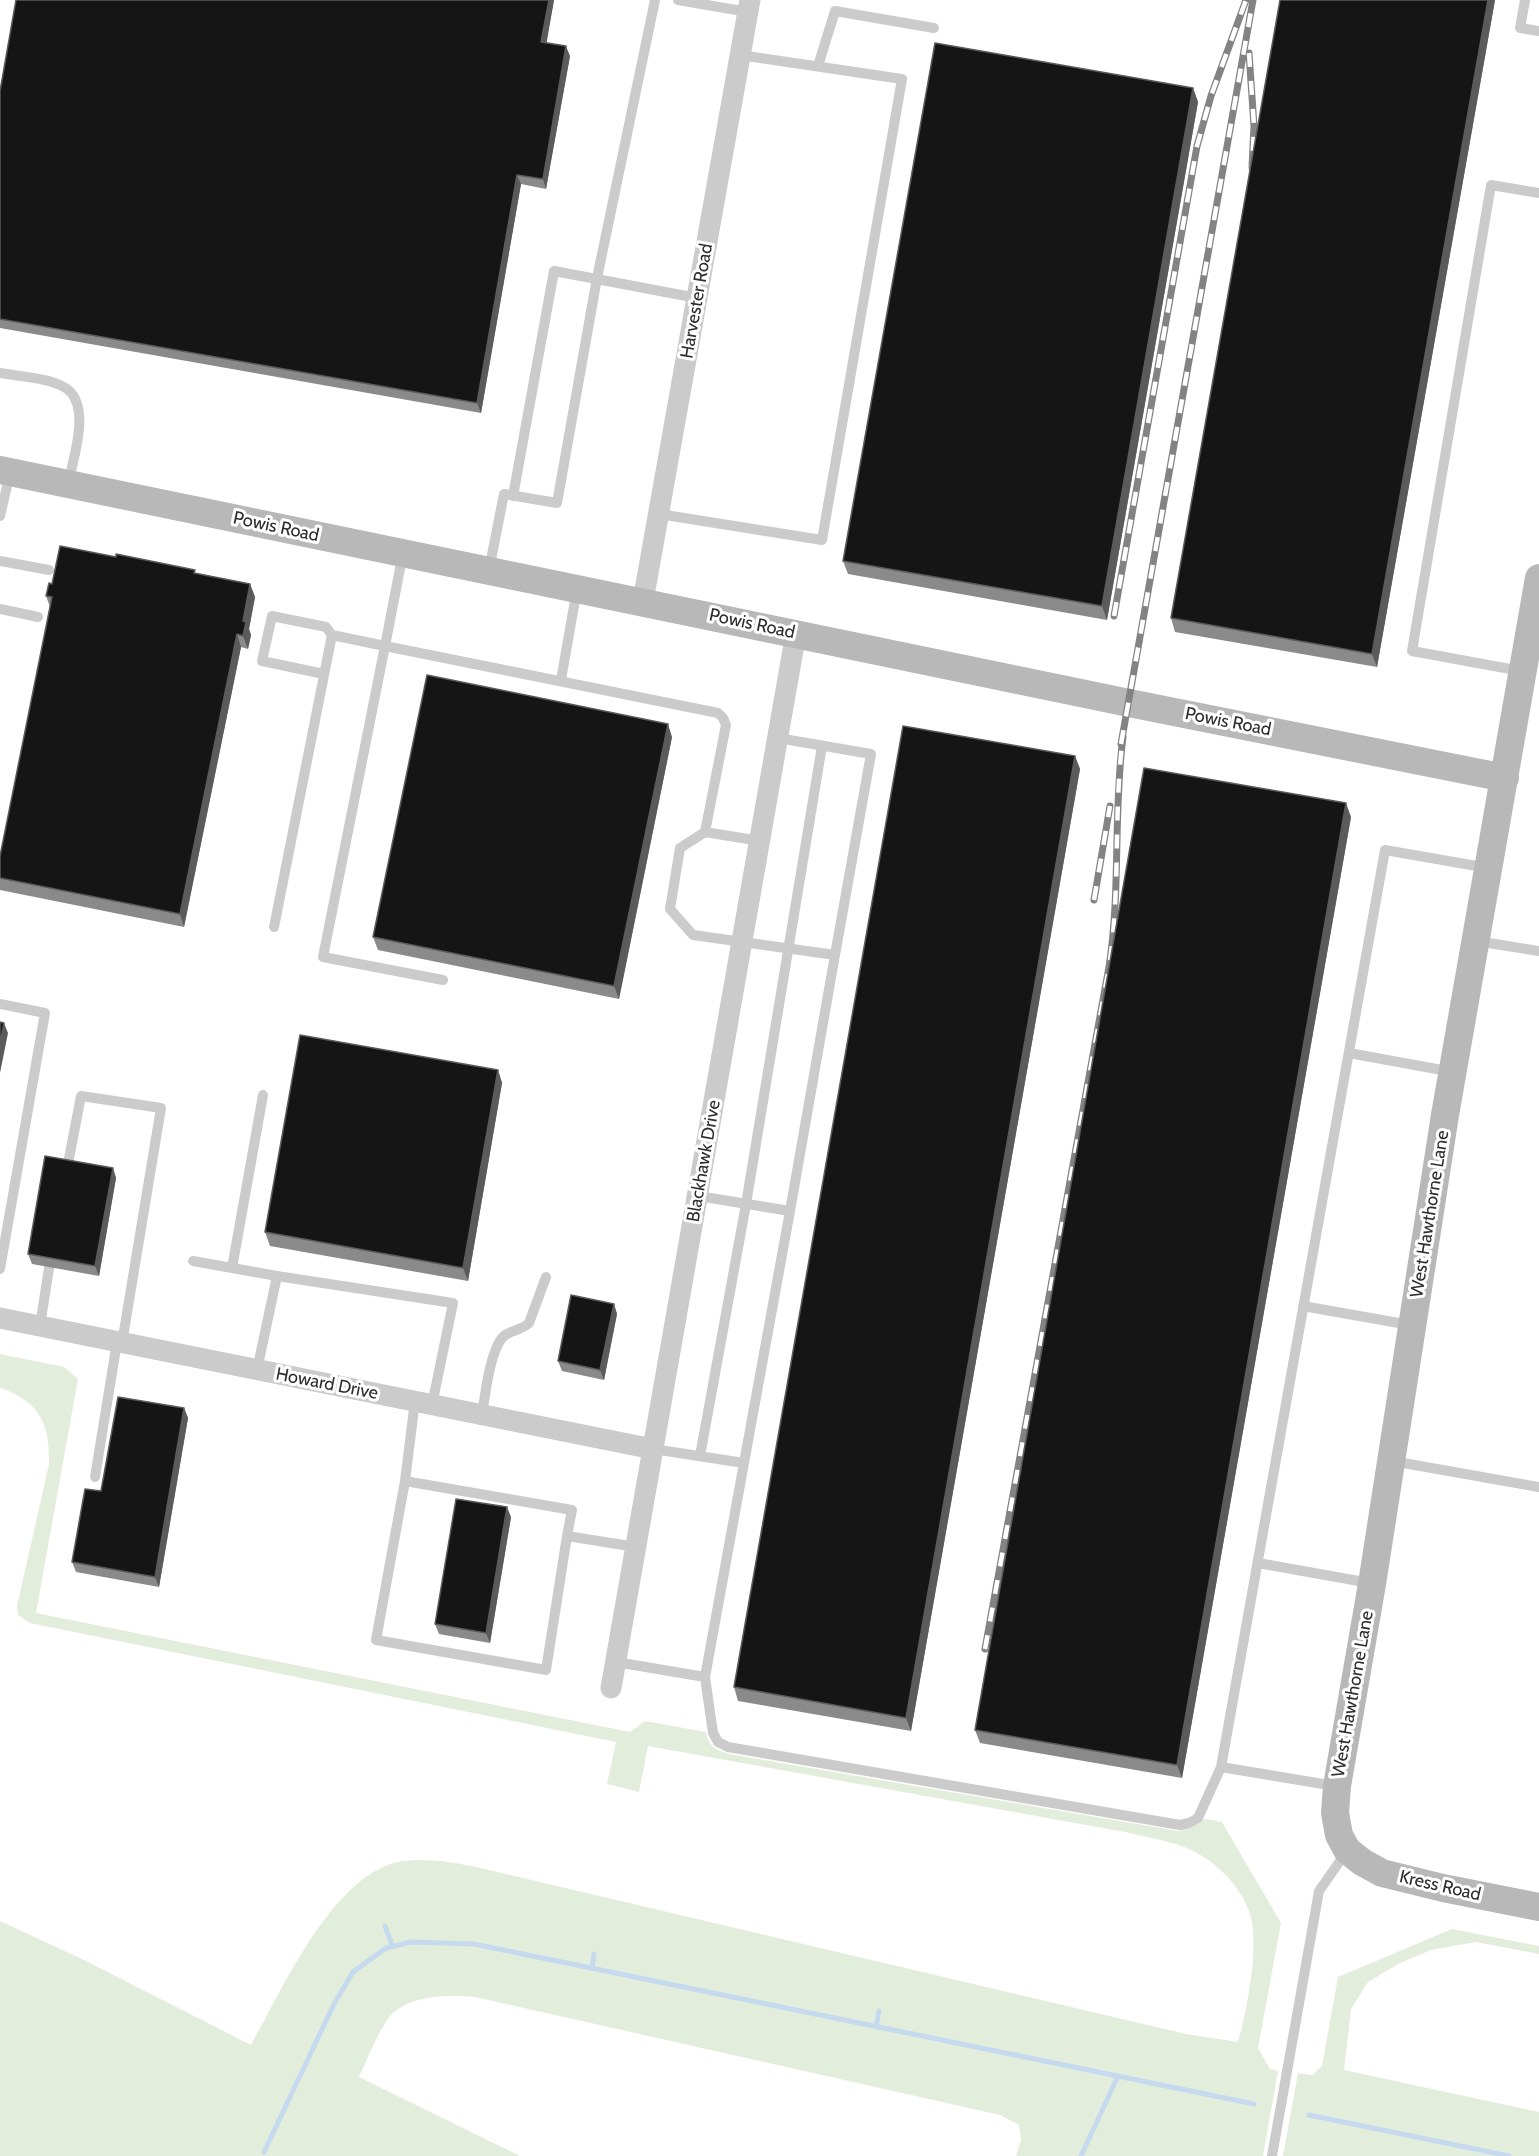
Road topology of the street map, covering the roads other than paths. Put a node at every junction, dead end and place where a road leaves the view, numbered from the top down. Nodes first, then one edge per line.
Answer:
1 (655, 0) edge
2 (678, 0) edge
3 (1525, 0) edge
4 (749, 6) edge
5 (934, 28) dead end
6 (1539, 31) edge
7 (740, 55) junction
8 (818, 66) junction
9 (1539, 193) edge
10 (597, 278) junction
11 (697, 298) junction
12 (0, 373) edge
13 (5, 472) edge
14 (68, 484) junction
15 (513, 496) junction
16 (659, 514) junction
17 (0, 516) edge
18 (403, 553) junction
19 (0, 561) edge
20 (49, 570) dead end
21 (489, 570) junction
22 (1539, 578) edge
23 (578, 588) junction
24 (643, 601) junction
25 (0, 609) edge
26 (1536, 615) edge
27 (38, 617) dead end
28 (796, 633) junction
29 (332, 635) junction
30 (385, 646) junction
31 (1523, 671) junction
32 (324, 674) junction
33 (561, 680) junction
34 (778, 738) junction
35 (822, 746) junction
36 (1504, 778) junction
37 (705, 832) junction
38 (760, 841) junction
39 (1489, 868) junction
40 (274, 927) dead end
41 (743, 941) junction
42 (1476, 941) junction
43 (788, 948) junction
44 (1539, 951) edge
45 (835, 955) junction
46 (443, 980) dead end
47 (0, 1004) edge
48 (1349, 1053) junction
49 (1453, 1072) junction
50 (263, 1095) dead end
51 (67, 1169) edge
52 (698, 1196) junction
53 (746, 1204) junction
54 (790, 1211) junction
55 (3, 1231) edge
56 (193, 1261) dead end
57 (50, 1268) edge
58 (232, 1268) junction
59 (0, 1269) edge
60 (277, 1276) junction
61 (546, 1278) dead end
62 (1303, 1306) junction
63 (0, 1318) edge
64 (40, 1326) junction
65 (1413, 1326) junction
66 (120, 1342) junction
67 (257, 1370) junction
68 (423, 1403) junction
69 (482, 1414) junction
70 (653, 1449) junction
71 (700, 1456) junction
72 (1392, 1461) junction
73 (744, 1463) junction
74 (95, 1477) dead end
75 (405, 1481) junction
76 (1539, 1486) edge
77 (567, 1536) junction
78 (636, 1547) junction
79 (1258, 1563) junction
80 (1372, 1584) junction
81 (616, 1662) junction
82 (705, 1677) junction
83 (611, 1688) dead end
84 (1221, 1767) junction
85 (1337, 1786) junction
86 (1347, 1850) junction
87 (1539, 1907) edge
88 (1272, 2156) edge

1 - 10 lane
2 - 4 lane
3 - 6 lane
4 - 7 street, Harvester Road
5 - 8 lane
7 - 8 lane
7 - 11 street, Harvester Road
8 - 16 lane
9 - 31 lane
10 - 11 lane
10 - 15 lane
10 - 15 lane
11 - 16 street, Harvester Road
12 - 14 lane
13 - 14 street, Powis Road
13 - 17 lane
14 - 18 street, Powis Road
15 - 21 lane
16 - 24 street, Harvester Road
18 - 21 street, Powis Road
18 - 30 lane
19 - 20 lane
21 - 23 street, Powis Road
22 - 26 street, West Hawthorne Lane
23 - 24 street, Powis Road
23 - 33 lane
24 - 28 street, Powis Road
25 - 27 lane
26 - 31 street, West Hawthorne Lane
28 - 34 street, Blackhawk Drive
28 - 36 street, Powis Road
29 - 30 lane
29 - 32 lane
29 - 32 lane
30 - 33 lane
30 - 46 lane
31 - 36 street, West Hawthorne Lane
32 - 40 lane
33 - 37 lane
34 - 35 lane
34 - 38 street, Blackhawk Drive
35 - 43 lane
35 - 45 lane
36 - 39 street, West Hawthorne Lane
37 - 38 lane
37 - 41 lane
38 - 41 street, Blackhawk Drive
39 - 42 street, West Hawthorne Lane
39 - 48 lane
41 - 43 lane
41 - 52 street, Blackhawk Drive
42 - 44 lane
42 - 49 street, West Hawthorne Lane
43 - 45 lane
43 - 53 lane
45 - 54 lane
47 - 55 lane
48 - 49 lane
48 - 62 lane
49 - 65 street, West Hawthorne Lane
50 - 58 lane
51 - 66 lane
52 - 53 lane
52 - 70 street, Blackhawk Drive
53 - 54 lane
53 - 71 lane
54 - 73 lane
55 - 59 lane
56 - 58 lane
57 - 64 lane
58 - 60 lane
60 - 67 lane
60 - 68 lane
61 - 69 lane
62 - 65 lane
62 - 79 lane
63 - 64 street, Howard Drive
64 - 66 street, Howard Drive
65 - 72 street, West Hawthorne Lane
66 - 67 street, Howard Drive
66 - 74 lane
67 - 68 street, Howard Drive
68 - 69 street, Howard Drive
68 - 75 lane
69 - 70 street, Howard Drive
70 - 71 lane
70 - 78 street, Blackhawk Drive
71 - 73 lane
72 - 76 lane
72 - 80 street, West Hawthorne Lane
73 - 82 lane
75 - 77 lane
75 - 77 lane
77 - 78 lane
78 - 81 street, Blackhawk Drive
79 - 80 lane
79 - 84 lane
80 - 85 street, West Hawthorne Lane
81 - 82 lane
81 - 83 street, Blackhawk Drive
82 - 84 lane
84 - 85 lane
85 - 86 street, West Hawthorne Lane
86 - 87 street, Kress Road
86 - 88 lane

